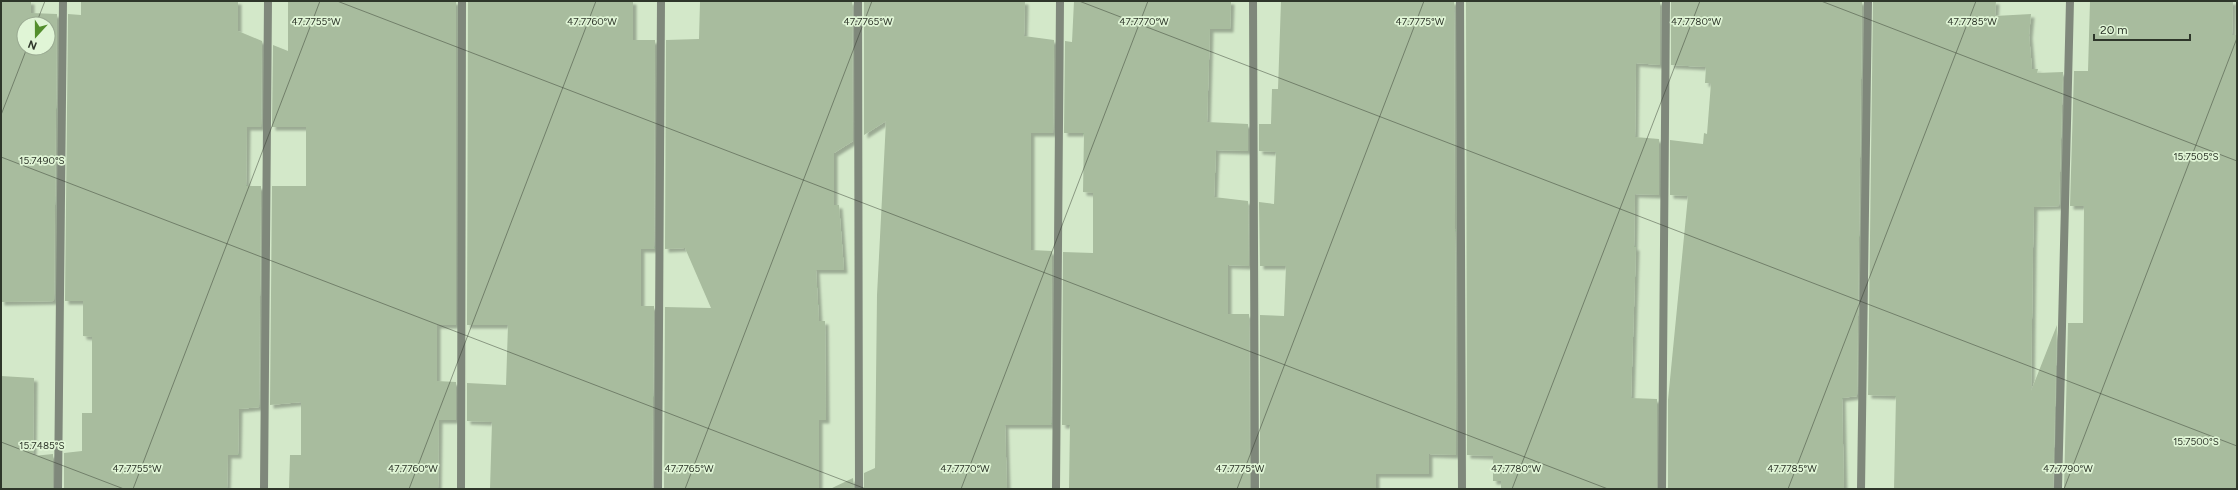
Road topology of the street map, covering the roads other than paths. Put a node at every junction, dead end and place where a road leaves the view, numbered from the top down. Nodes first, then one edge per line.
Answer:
1 (63, 1) edge
2 (268, 1) edge
3 (462, 1) edge
4 (661, 1) edge
5 (858, 1) edge
6 (1060, 1) edge
7 (1253, 1) edge
8 (1460, 1) edge
9 (1666, 1) edge
10 (1868, 1) edge
11 (2070, 1) edge
12 (58, 489) edge
13 (264, 489) edge
14 (461, 489) edge
15 (658, 489) edge
16 (859, 489) edge
17 (1056, 489) edge
18 (1255, 489) edge
19 (1462, 489) edge
20 (1662, 489) edge
21 (1861, 489) edge
22 (2058, 489) edge

1 - 12 street
2 - 13 street
3 - 14 street
4 - 15 street
5 - 16 street
6 - 17 street
7 - 18 street
8 - 19 street
9 - 20 street
10 - 21 street
11 - 22 street

